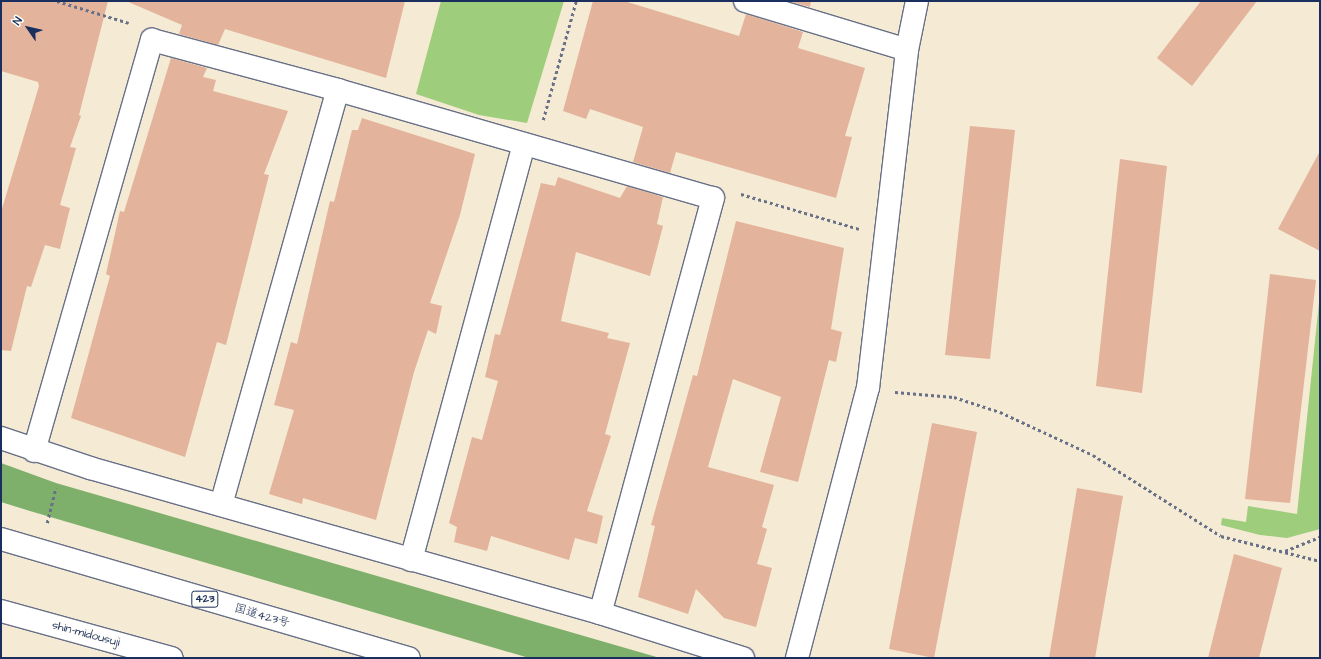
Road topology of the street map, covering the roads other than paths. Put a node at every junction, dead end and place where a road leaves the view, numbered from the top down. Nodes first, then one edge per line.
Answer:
1 (745, 1) edge
2 (917, 1) edge
3 (906, 50) junction
4 (338, 90) junction
5 (524, 145) junction
6 (1, 438) edge
7 (34, 450) junction
8 (221, 505) junction
9 (1, 539) edge
10 (411, 560) junction
11 (1, 611) edge
12 (600, 613) junction
13 (172, 658) edge
14 (409, 658) edge
15 (743, 658) edge
16 (798, 658) edge

1 - 3 main road
2 - 3 main road
3 - 16 main road
4 - 5 main road
4 - 7 main road
4 - 8 main road
5 - 10 main road
5 - 12 main road
6 - 7 main road
7 - 8 main road
8 - 10 main road
9 - 14 main road, 国道423号 / 423
10 - 12 main road
11 - 13 main road, shin-midousuji
12 - 15 main road

